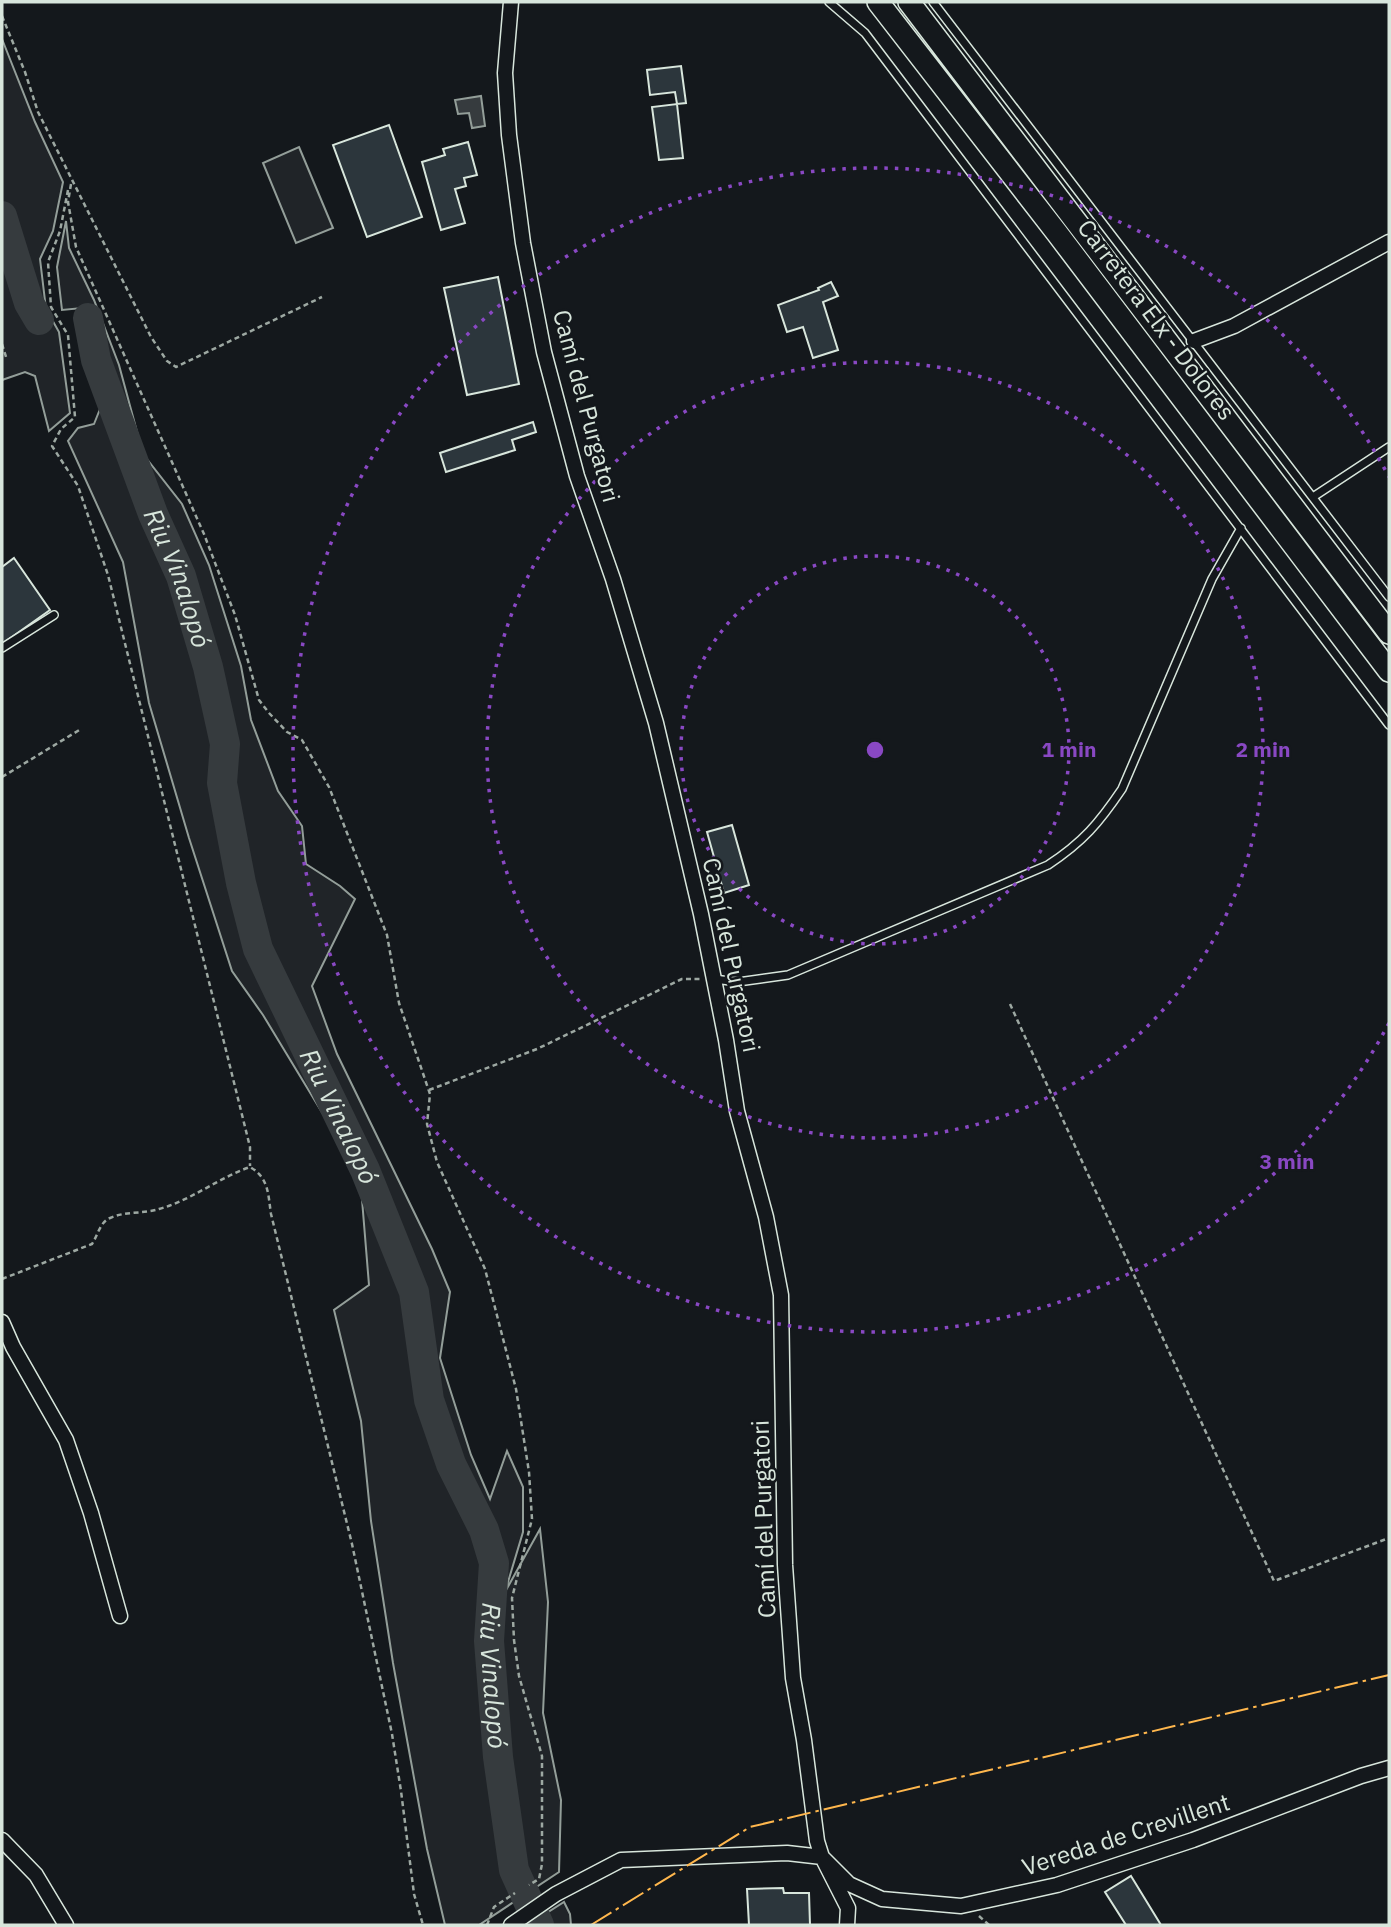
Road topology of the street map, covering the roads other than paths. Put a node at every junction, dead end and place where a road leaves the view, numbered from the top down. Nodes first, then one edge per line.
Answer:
1 (511, 2) edge
2 (829, 2) edge
3 (878, 2) edge
4 (909, 2) edge
5 (933, 2) edge
6 (1389, 242) edge
7 (1195, 341) junction
8 (1389, 447) edge
9 (1313, 497) junction
10 (1241, 528) junction
11 (1389, 597) edge
12 (54, 615) dead end
13 (1389, 633) edge
14 (2, 648) edge
15 (1389, 671) edge
16 (1389, 725) edge
17 (714, 979) junction
18 (2, 1322) edge
19 (120, 1616) dead end
20 (1389, 1768) edge
21 (3, 1844) edge
22 (822, 1857) junction
23 (66, 1925) edge
24 (511, 1925) edge
25 (847, 1925) edge

1 - 17 street, Camí del Purgatori
2 - 10 lane
3 - 15 main road, Carretera Elx - Dolores
4 - 13 main road, Carretera Elx - Dolores
5 - 7 lane
6 - 7 street
7 - 9 lane
8 - 9 lane
9 - 11 lane
10 - 16 lane
10 - 17 lane
12 - 14 lane
17 - 22 street, Camí del Purgatori
18 - 19 street
20 - 22 street, Vereda de Crevillent
21 - 23 street
22 - 24 street
22 - 25 street, Camí del Purgatori

